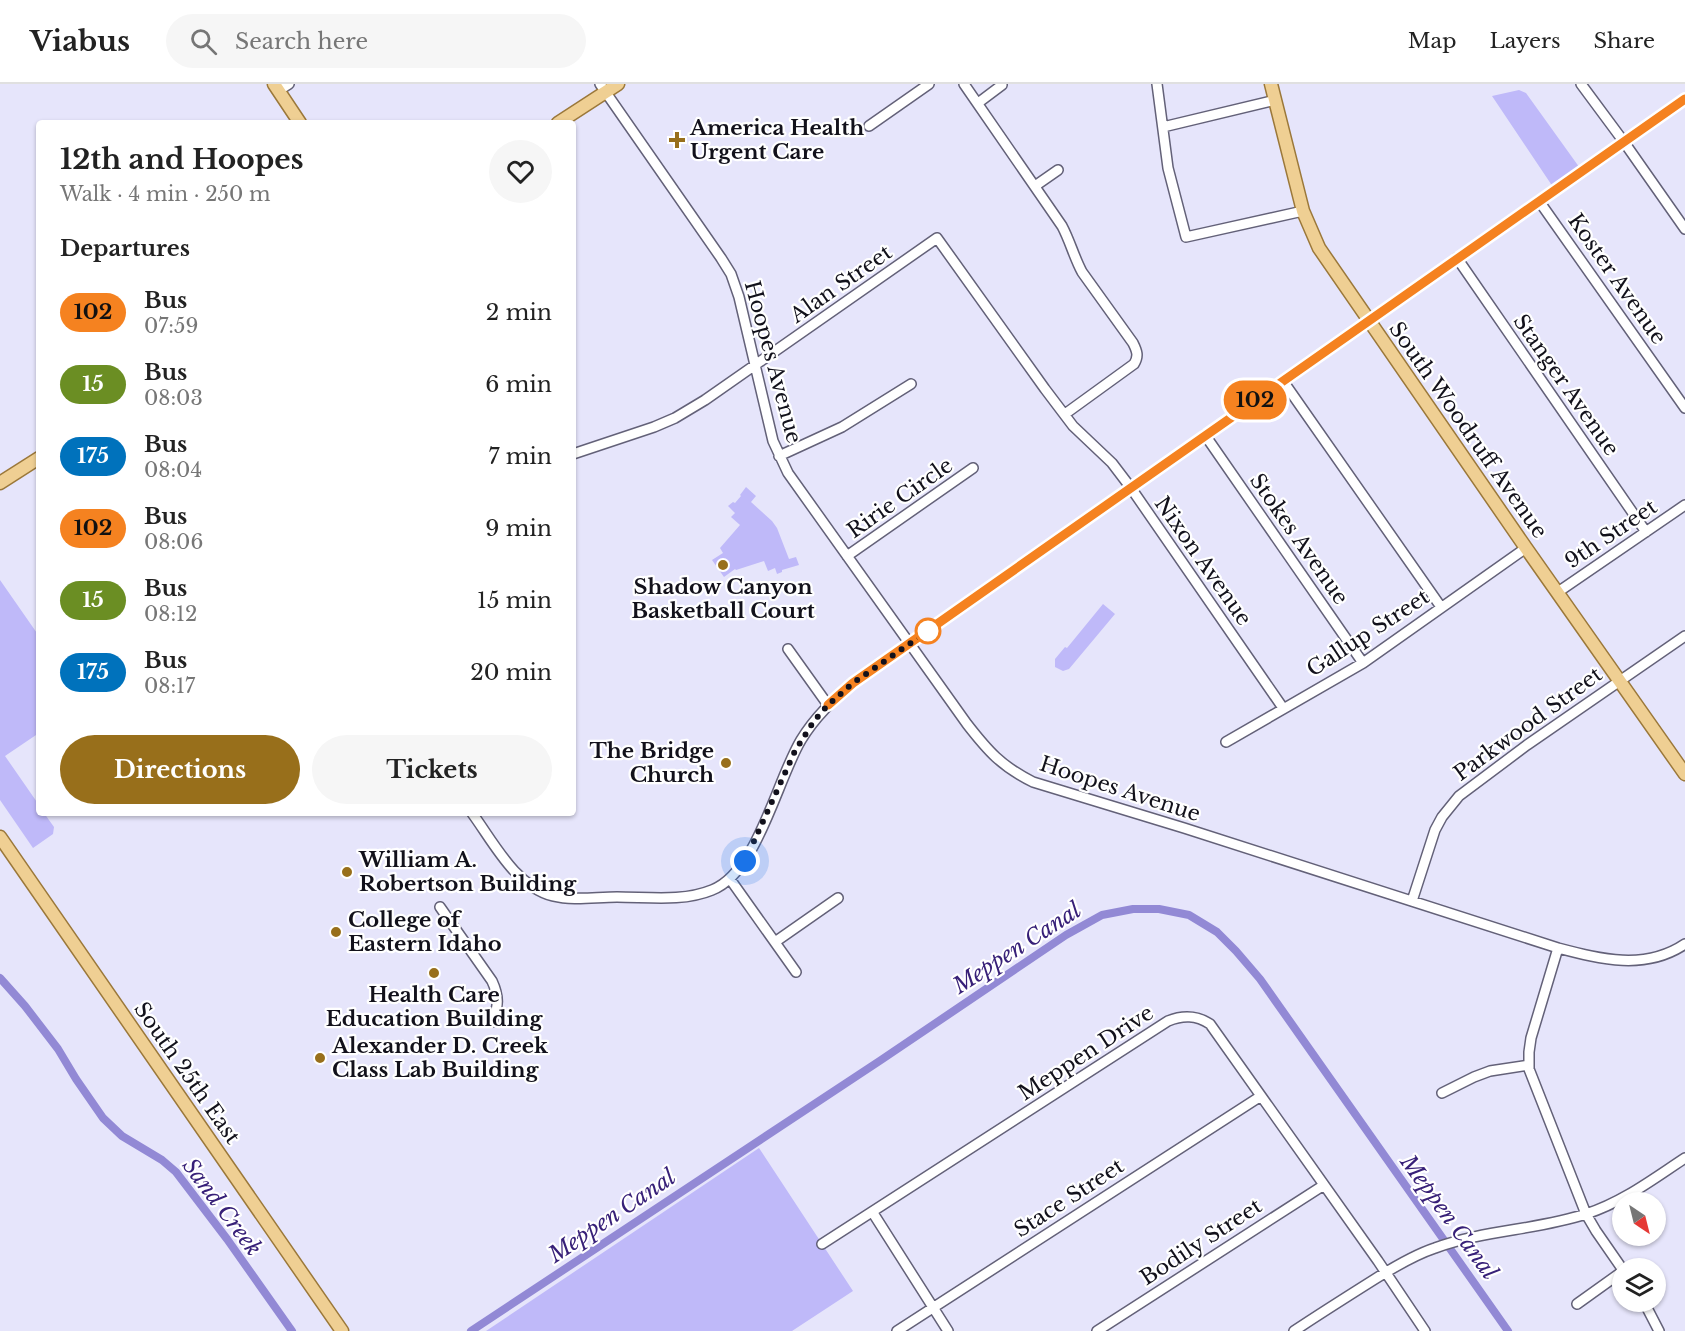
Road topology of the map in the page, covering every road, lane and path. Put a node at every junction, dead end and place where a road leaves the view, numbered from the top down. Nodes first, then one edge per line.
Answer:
1 (290, 84) edge
2 (618, 84) edge
3 (929, 84) edge
4 (964, 84) edge
5 (1157, 84) edge
6 (1271, 84) edge
7 (1581, 84) edge
8 (1002, 85) edge
9 (276, 88) edge
10 (603, 88) edge
11 (1685, 99) edge
12 (1276, 100) junction
13 (978, 103) junction
14 (298, 120) edge
15 (562, 120) edge
16 (869, 126) dead end
17 (1163, 127) junction
18 (1624, 142) junction
19 (1058, 170) dead end
20 (1035, 186) junction
21 (1539, 201) junction
22 (1303, 211) junction
23 (1685, 229) edge
24 (937, 238) joint
25 (1457, 258) junction
26 (1368, 321) junction
27 (756, 366) junction
28 (1283, 381) junction
29 (911, 384) dead end
30 (1685, 408) edge
31 (1065, 414) junction
32 (1205, 435) junction
33 (576, 453) edge
34 (779, 456) junction
35 (36, 460) edge
36 (973, 468) dead end
37 (0, 483) edge
38 (1131, 488) junction
39 (1685, 505) edge
40 (1646, 532) junction
41 (1526, 548) junction
42 (847, 556) junction
43 (1558, 592) junction
44 (1442, 607) junction
45 (1685, 636) edge
46 (909, 644) junction
47 (788, 649) dead end
48 (1363, 663) junction
49 (1619, 681) junction
50 (828, 705) junction
51 (1283, 708) junction
52 (1226, 742) dead end
53 (1685, 774) edge
54 (474, 816) edge
55 (0, 837) edge
56 (730, 879) junction
57 (838, 898) dead end
58 (1412, 901) junction
59 (440, 907) dead end
60 (775, 942) junction
61 (1685, 944) edge
62 (1558, 948) junction
63 (796, 972) dead end
64 (492, 1022) dead end
65 (1529, 1065) junction
66 (1442, 1093) dead end
67 (1261, 1096) junction
68 (1685, 1158) edge
69 (1324, 1185) junction
70 (873, 1213) junction
71 (1586, 1214) junction
72 (822, 1244) dead end
73 (1614, 1258) edge
74 (1386, 1272) junction
75 (1612, 1279) edge
76 (1577, 1304) dead end
77 (933, 1308) junction
78 (1649, 1312) edge
79 (342, 1331) edge
80 (897, 1331) edge
81 (948, 1331) edge
82 (1097, 1331) edge
83 (1294, 1331) edge
84 (1425, 1331) edge
85 (1659, 1331) edge

1 - 9 street
2 - 10 main road
3 - 16 street
4 - 13 street
5 - 17 street
6 - 12 main road, South Woodruff Avenue
7 - 18 street
8 - 13 street
9 - 14 main road
10 - 15 main road
10 - 27 street, Hoopes Avenue
11 - 18 street
12 - 17 street
12 - 22 main road, South Woodruff Avenue
13 - 20 street
17 - 22 street
18 - 21 street
18 - 23 street
19 - 20 street
20 - 31 street
21 - 25 street
21 - 30 street, Koster Avenue
22 - 26 main road, South Woodruff Avenue
24 - 27 street, Alan Street
24 - 31 street, Nixon Avenue
25 - 26 street
25 - 40 street, Stanger Avenue
26 - 28 street
26 - 41 main road, South Woodruff Avenue
27 - 33 street, Alan Street
27 - 34 street, Hoopes Avenue
28 - 32 street
28 - 44 street
29 - 34 street
31 - 38 street, Nixon Avenue
32 - 38 street
32 - 48 street, Stokes Avenue
34 - 42 street, Hoopes Avenue
35 - 37 main road
36 - 42 street, Ririe Circle
38 - 46 street
38 - 51 street, Nixon Avenue
39 - 40 street, 9th Street
40 - 43 street, 9th Street
41 - 43 main road, South Woodruff Avenue
41 - 44 street, Gallup Street
42 - 46 street, Hoopes Avenue
43 - 49 main road, South Woodruff Avenue
44 - 48 street, Gallup Street
45 - 49 street, Parkwood Street
46 - 50 street
46 - 58 street, Hoopes Avenue
47 - 50 street
48 - 51 street, Gallup Street
49 - 53 main road, South Woodruff Avenue
49 - 58 street, Parkwood Street
50 - 56 street
51 - 52 street, Gallup Street
54 - 56 street
55 - 79 main road, South 25th East
56 - 60 street
57 - 60 street
58 - 62 street, Hoopes Avenue
59 - 64 street
60 - 63 street
61 - 62 street, Hoopes Avenue
62 - 65 street
65 - 66 street
65 - 71 street
67 - 69 street, Meppen Drive
67 - 70 street, Meppen Drive
67 - 77 street, Stace Street
68 - 71 street
69 - 74 street, Meppen Drive
69 - 82 street, Bodily Street
70 - 72 street, Meppen Drive
70 - 77 street
71 - 73 street
71 - 74 street
74 - 83 street
74 - 84 street, Meppen Drive
75 - 76 street
77 - 80 street, Stace Street
77 - 81 street
78 - 85 street

